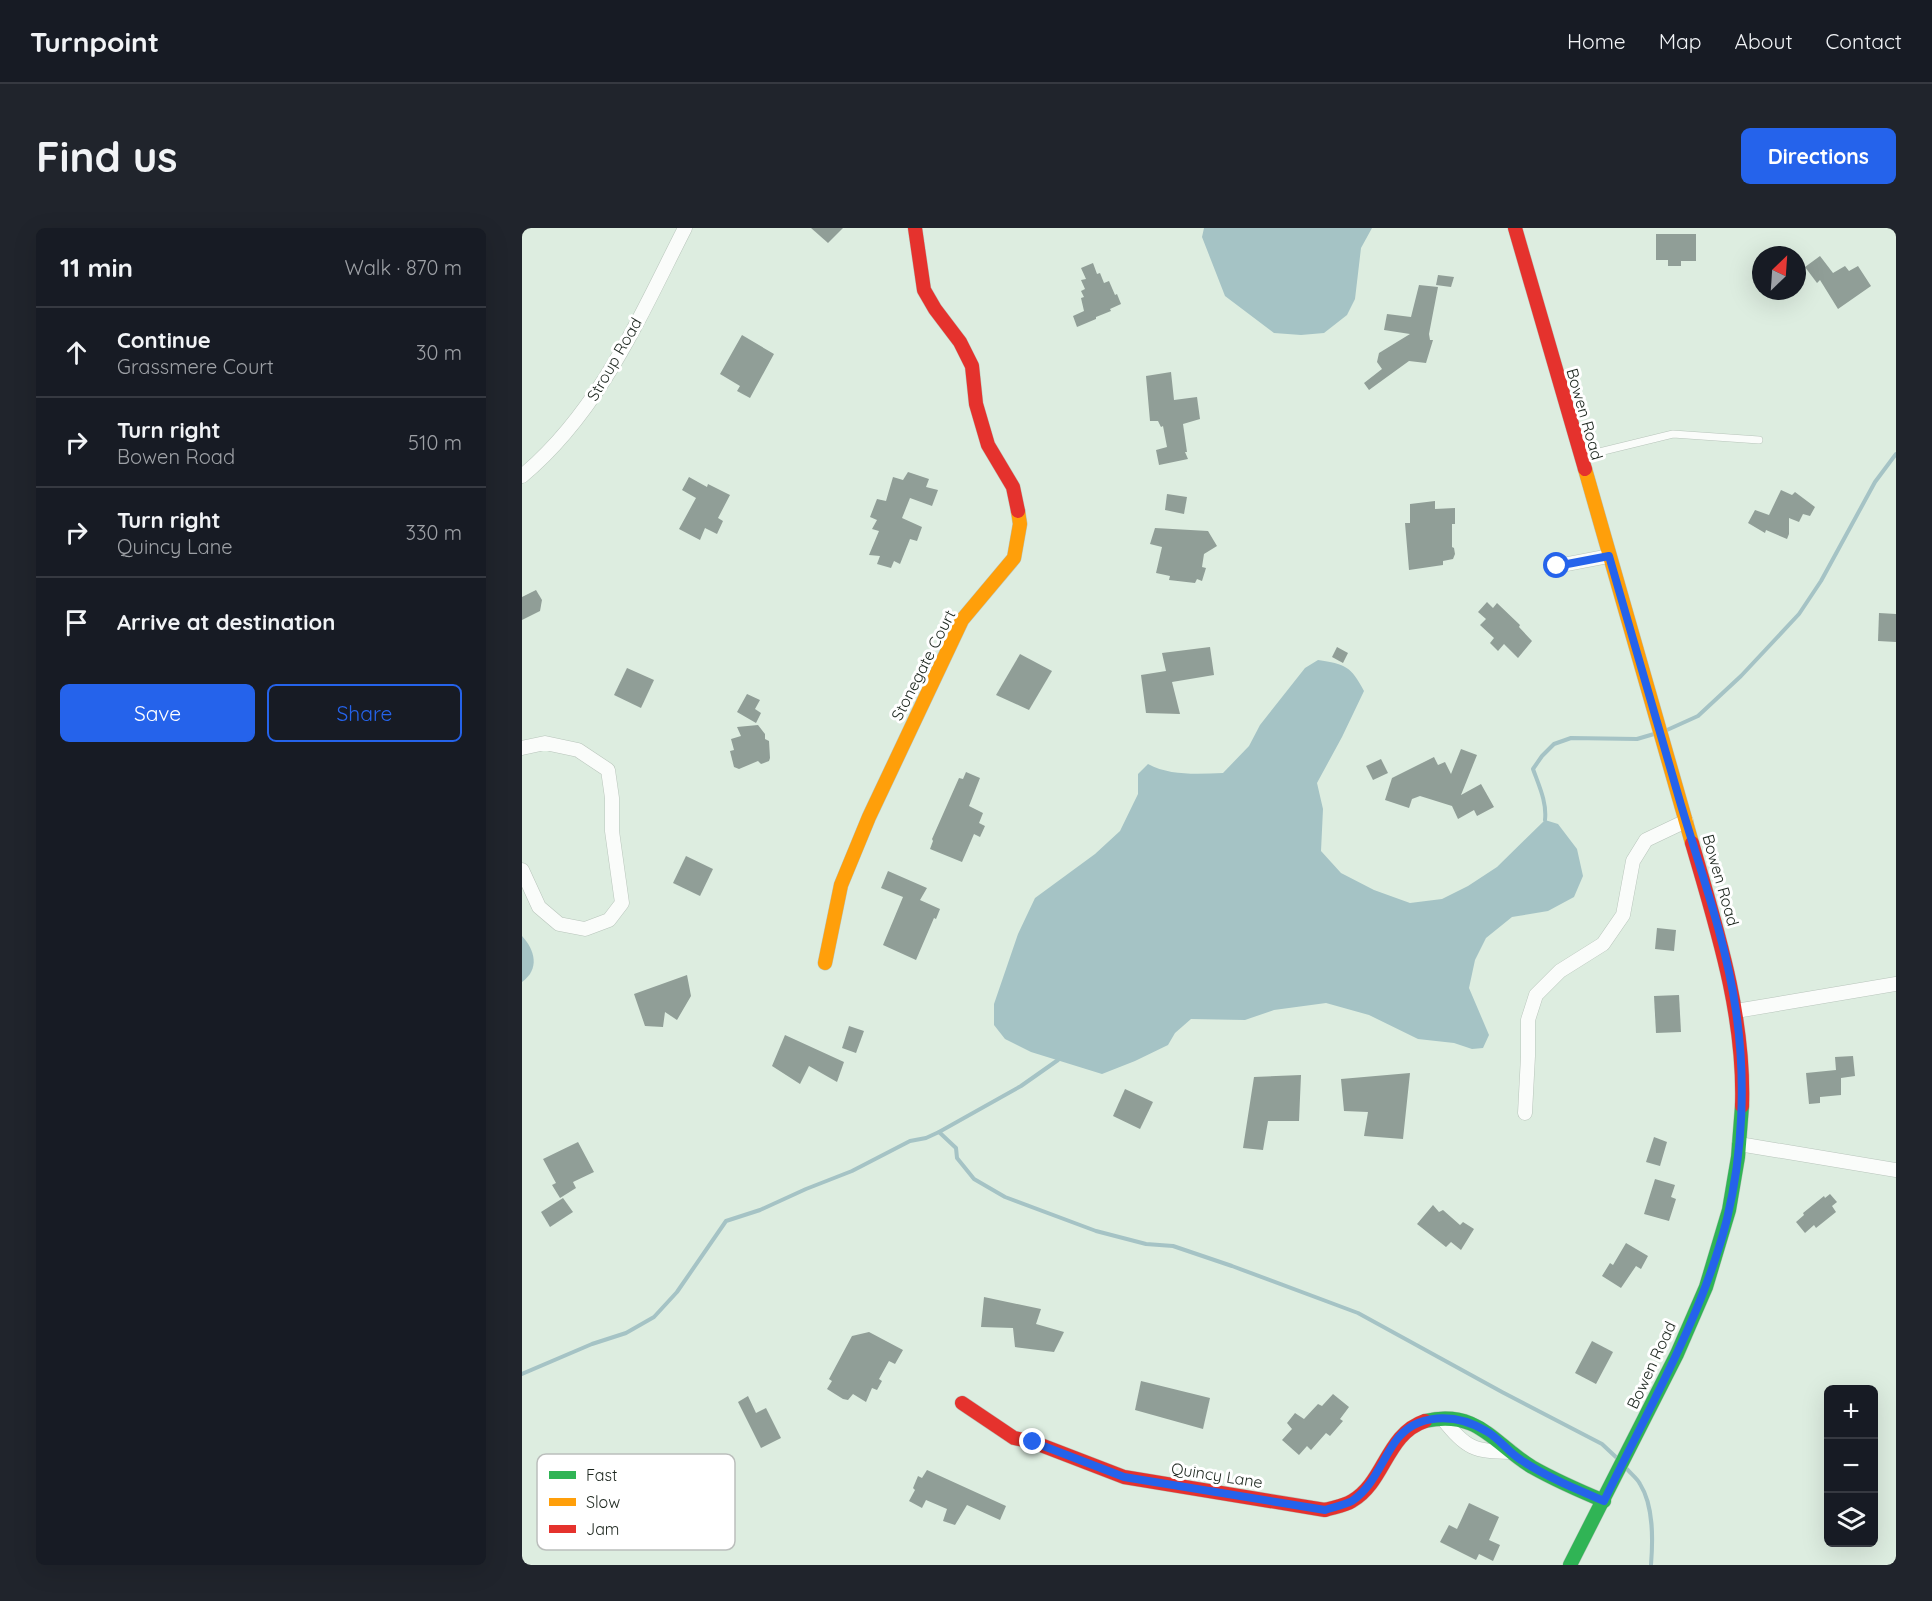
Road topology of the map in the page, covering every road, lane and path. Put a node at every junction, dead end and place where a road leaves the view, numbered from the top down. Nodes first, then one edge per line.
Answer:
1 (685, 228) edge
2 (915, 228) edge
3 (1515, 228) edge
4 (1759, 440) dead end
5 (1580, 457) junction
6 (522, 476) edge
7 (1609, 556) junction
8 (1557, 566) dead end
9 (522, 748) edge
10 (1686, 821) junction
11 (522, 870) edge
12 (825, 963) dead end
13 (1896, 984) edge
14 (1736, 1011) junction
15 (1525, 1113) dead end
16 (1739, 1144) junction
17 (1896, 1170) edge
18 (962, 1403) dead end
19 (1443, 1419) junction
20 (1511, 1452) junction
21 (1604, 1501) junction
22 (1570, 1565) edge

1 - 6 street, Stroup Road
2 - 12 street, Stonegate Court
3 - 5 street, Bowen Road
4 - 5 lane
5 - 7 street, Bowen Road
7 - 8 street
7 - 10 street, Bowen Road
9 - 11 street
10 - 14 street, Bowen Road
10 - 15 street
13 - 14 street
14 - 16 street, Bowen Road
16 - 17 street
16 - 21 street, Bowen Road
18 - 19 street, Quincy Lane
19 - 20 street, Quincy Lane
19 - 20 street, Quincy Lane
20 - 21 street, Quincy Lane
21 - 22 street, Bowen Road

